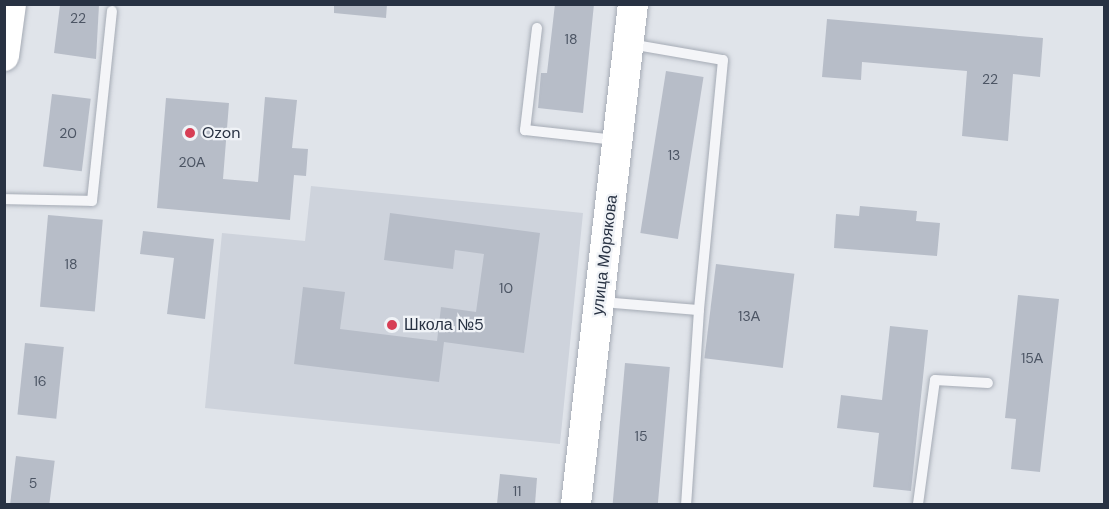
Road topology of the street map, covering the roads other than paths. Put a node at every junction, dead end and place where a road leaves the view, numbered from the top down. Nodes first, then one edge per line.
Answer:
1 (10, 4) edge
2 (633, 4) edge
3 (112, 11) dead end
4 (537, 28) dead end
5 (629, 44) junction
6 (4, 56) edge
7 (618, 141) junction
8 (4, 199) edge
9 (599, 302) junction
10 (699, 310) junction
11 (988, 383) dead end
12 (576, 504) edge
13 (686, 504) edge
14 (918, 504) edge

1 - 6 main road
2 - 5 main road, улица Морякова
3 - 8 lane
4 - 7 lane
5 - 7 main road, улица Морякова
5 - 10 lane
7 - 9 main road, улица Морякова
9 - 10 lane
9 - 12 main road, улица Морякова
10 - 13 lane
11 - 14 lane

